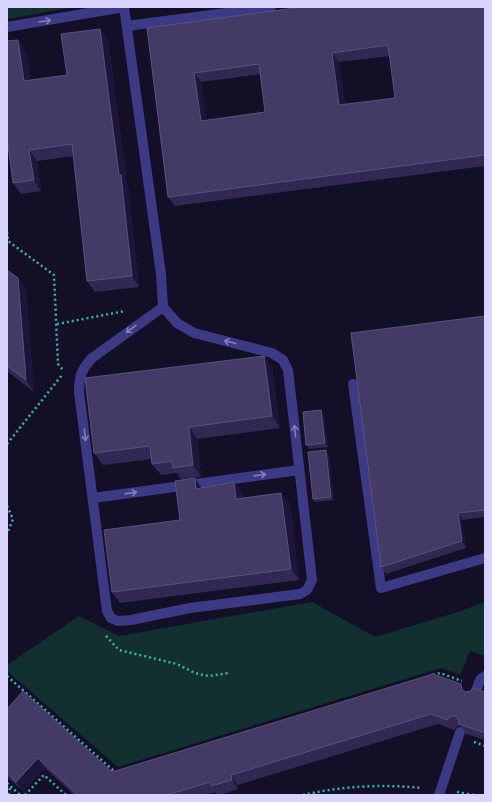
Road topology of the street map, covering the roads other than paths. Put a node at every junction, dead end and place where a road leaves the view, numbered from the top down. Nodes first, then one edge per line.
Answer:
1 (124, 7) edge
2 (271, 7) edge
3 (127, 26) junction
4 (7, 27) edge
5 (163, 307) junction
6 (353, 384) dead end
7 (299, 470) junction
8 (93, 498) junction
9 (485, 558) edge
10 (485, 676) edge
11 (475, 691) edge
12 (460, 732) edge
13 (440, 792) edge

1 - 3 lane
4 -> 1 lane
2 - 3 lane
3 - 5 lane
7 -> 5 lane
5 -> 8 lane
6 - 9 lane
8 -> 7 lane
7 - 8 lane
10 - 11 lane
12 - 13 lane

